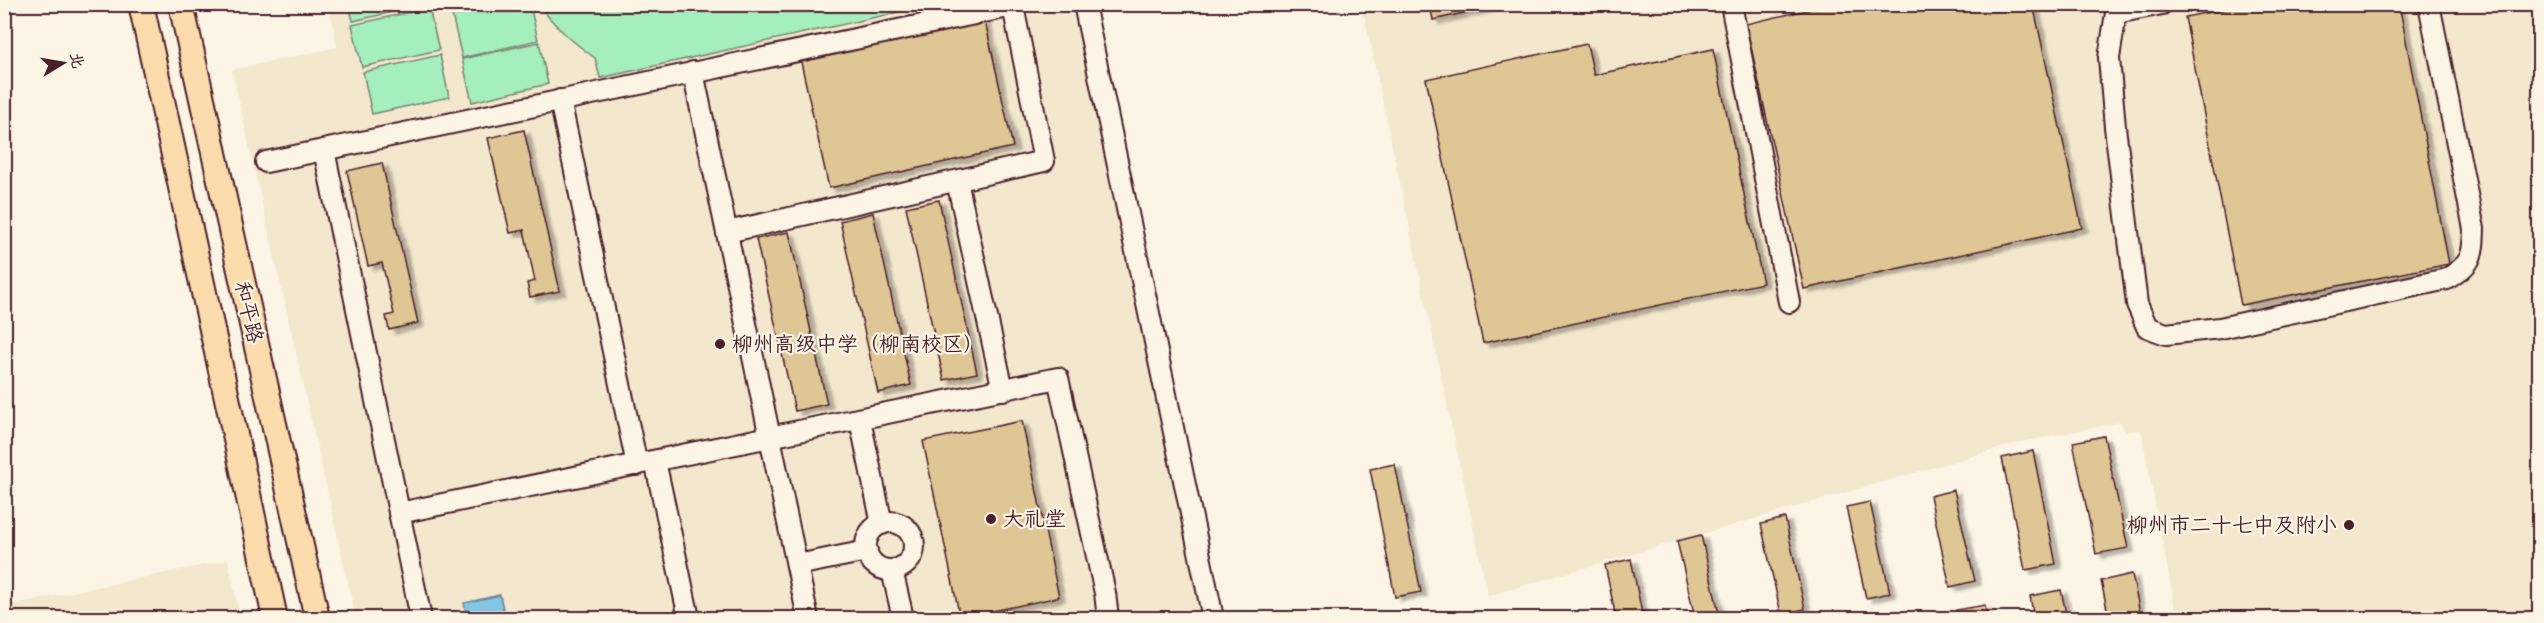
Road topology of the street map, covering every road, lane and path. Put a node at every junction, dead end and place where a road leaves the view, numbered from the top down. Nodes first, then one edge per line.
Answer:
1 (141, 4) edge
2 (181, 4) edge
3 (1084, 4) edge
4 (1731, 4) edge
5 (2162, 4) edge
6 (2429, 4) edge
7 (693, 72) junction
8 (560, 100) junction
9 (324, 150) junction
10 (266, 162) dead end
11 (957, 182) junction
12 (727, 232) junction
13 (1790, 302) dead end
14 (1003, 390) junction
15 (860, 420) junction
16 (770, 438) junction
17 (646, 463) junction
18 (399, 513) junction
19 (882, 524) junction
20 (867, 551) junction
21 (797, 565) junction
22 (892, 570) junction
23 (275, 618) edge
24 (317, 618) edge
25 (421, 618) edge
26 (689, 618) edge
27 (808, 618) edge
28 (903, 618) edge
29 (1108, 618) edge
30 (1213, 618) edge

1 - 23 main road, 和平路
2 - 24 main road, 和平路
3 - 30 street
4 - 13 street
5 - 6 street
7 - 8 street
7 - 11 street
7 - 12 street
8 - 9 street
8 - 17 street
9 - 10 street
9 - 18 street
11 - 12 street
11 - 14 street
12 - 16 street
14 - 15 street
14 - 29 street
15 - 16 street
15 - 19 street
16 - 17 street
16 - 21 street
17 - 18 street
17 - 26 street
18 - 25 street
19 - 20 street
19 - 22 street
20 - 21 street
20 - 22 street
21 - 27 street
22 - 28 street

